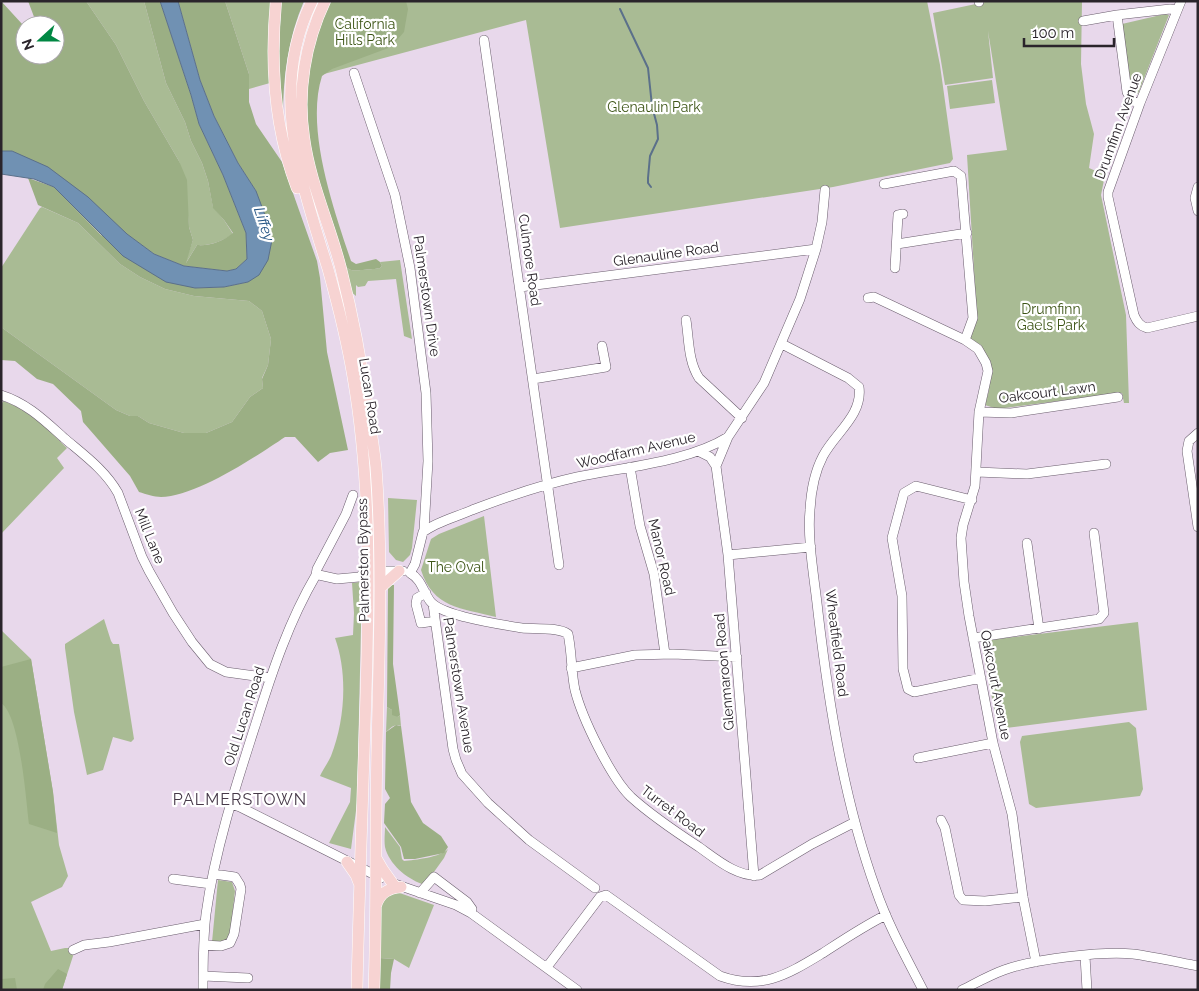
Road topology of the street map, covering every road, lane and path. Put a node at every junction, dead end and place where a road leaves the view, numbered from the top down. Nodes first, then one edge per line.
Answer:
1 (276, 1) edge
2 (312, 1) edge
3 (325, 1) edge
4 (1181, 1) edge
5 (1177, 10) junction
6 (1117, 15) junction
7 (1083, 21) dead end
8 (484, 40) dead end
9 (354, 73) dead end
10 (1140, 103) junction
11 (884, 184) dead end
12 (1198, 187) edge
13 (825, 190) dead end
14 (1198, 211) edge
15 (903, 214) dead end
16 (316, 231) junction
17 (967, 233) junction
18 (897, 244) junction
19 (816, 249) junction
20 (895, 268) dead end
21 (520, 287) junction
22 (868, 298) dead end
23 (1198, 316) edge
24 (686, 320) dead end
25 (965, 340) junction
26 (782, 344) junction
27 (602, 346) dead end
28 (533, 380) junction
29 (1, 395) edge
30 (1118, 397) dead end
31 (979, 412) junction
32 (742, 418) junction
33 (1198, 433) edge
34 (728, 436) junction
35 (698, 451) junction
36 (1106, 464) dead end
37 (716, 466) junction
38 (630, 467) junction
39 (977, 472) junction
40 (548, 484) junction
41 (352, 495) dead end
42 (972, 500) junction
43 (379, 517) junction
44 (366, 525) junction
45 (1198, 528) edge
46 (424, 530) junction
47 (1094, 533) dead end
48 (1027, 543) dead end
49 (811, 547) junction
50 (728, 555) junction
51 (559, 565) dead end
52 (368, 571) junction
53 (380, 571) junction
54 (405, 572) junction
55 (316, 576) junction
56 (380, 588) junction
57 (426, 593) junction
58 (433, 604) junction
59 (435, 621) junction
60 (1039, 629) junction
61 (973, 638) junction
62 (665, 654) junction
63 (736, 657) junction
64 (367, 661) junction
65 (571, 668) junction
66 (270, 678) junction
67 (981, 678) junction
68 (993, 743) junction
69 (918, 758) dead end
70 (376, 772) junction
71 (231, 804) junction
72 (941, 820) dead end
73 (855, 822) junction
74 (362, 847) junction
75 (375, 854) junction
76 (345, 860) junction
77 (368, 872) junction
78 (214, 874) junction
79 (754, 876) junction
80 (173, 879) dead end
81 (211, 884) junction
82 (397, 885) junction
83 (595, 888) dead end
84 (360, 890) junction
85 (420, 893) junction
86 (1023, 897) junction
87 (375, 911) junction
88 (471, 913) junction
89 (886, 915) junction
90 (205, 924) junction
91 (204, 944) junction
92 (73, 950) dead end
93 (1085, 956) junction
94 (358, 958) junction
95 (1036, 962) junction
96 (1198, 966) edge
97 (243, 967) dead end
98 (547, 967) junction
99 (203, 976) junction
100 (203, 990) edge
101 (357, 990) edge
102 (374, 990) edge
103 (577, 990) edge
104 (922, 990) edge
105 (962, 990) edge
106 (1087, 990) edge

1 - 16 main road
2 - 16 main road
3 - 43 main road, Palmerston Bypass
4 - 5 street, Drumfinn Avenue
5 - 6 street
5 - 10 street, Drumfinn Avenue
6 - 7 street
6 - 10 street
8 - 21 street, Culmore Road
9 - 46 street, Palmerstown Drive
10 - 23 street, Drumfinn Avenue
11 - 17 street
12 - 14 street
13 - 19 street, Glenmaroon Road
15 - 18 street
16 - 44 main road, Lucan Road
17 - 18 street
17 - 25 street
18 - 20 street
19 - 21 street, Glenauline Road
19 - 26 street, Glenmaroon Road
21 - 28 street, Culmore Road
22 - 25 street
24 - 32 street
25 - 31 street, Oakcourt Avenue
26 - 32 street, Glenmaroon Road
26 - 49 street, Wheatfield Road
27 - 28 street
28 - 40 street, Culmore Road
29 - 66 street, Mill Lane
30 - 31 street, Oakcourt Lawn
31 - 39 street, Oakcourt Avenue
32 - 34 street, Glenmaroon Road
33 - 45 street
34 - 35 street, Woodfarm Avenue
34 - 37 street, Glenmaroon Road
35 - 37 street
35 - 38 street, Woodfarm Avenue
36 - 39 street
37 - 50 street, Glenmaroon Road
38 - 40 street, Woodfarm Avenue
38 - 62 street, Manor Road
39 - 42 street, Oakcourt Avenue
40 - 46 street
40 - 51 street, Culmore Road
41 - 55 street, Old Lucan Road
42 - 61 street, Oakcourt Avenue
42 - 67 street
43 - 44 main road
43 - 53 main road, Palmerston Bypass
44 - 52 main road, Lucan Road
46 - 54 street
47 - 60 street
48 - 60 street
49 - 50 street
49 - 73 street, Wheatfield Road
50 - 63 street, Glenmaroon Road
52 - 53 street
52 - 55 street
52 - 64 main road, Palmerston Bypass
53 - 54 street
53 - 56 main road, Palmerston Bypass
53 - 64 main road
54 - 56 main road
54 - 57 street
55 - 66 street, Old Lucan Road
56 - 70 main road, Palmerston Bypass
57 - 58 street
57 - 59 street
58 - 59 street, Palmerstown Avenue
58 - 65 street, Turret Road
59 - 83 street, Palmerstown Avenue
60 - 61 street
61 - 67 street, Oakcourt Avenue
62 - 63 street
62 - 65 street
63 - 79 street, Glenmaroon Road
64 - 74 main road, Palmerston Bypass
65 - 79 street, Turret Road
66 - 71 street, Old Lucan Road
67 - 68 street, Oakcourt Avenue
68 - 69 street
68 - 86 street, Oakcourt Avenue
70 - 75 main road, Palmerston Bypass
70 - 77 main road
71 - 76 street
71 - 78 street, Old Lucan Road
72 - 86 street
73 - 79 street
73 - 89 street, Wheatfield Road
74 - 76 main road
74 - 77 main road, Palmerston Bypass
75 - 77 main road, Palmerston Bypass
75 - 82 main road
76 - 77 street
76 - 84 main road
77 - 82 street
77 - 84 main road, Palmerston Bypass
77 - 87 main road, Palmerston Bypass
77 - 94 main road
78 - 81 street, Old Lucan Road
78 - 91 street
80 - 81 street
81 - 90 street, Old Lucan Road
82 - 85 street
82 - 87 main road
84 - 94 main road, Palmerston Bypass
85 - 88 street
85 - 88 street
86 - 95 street, Oakcourt Avenue
87 - 102 main road, Palmerston Bypass
88 - 98 street
89 - 98 street
89 - 104 street, Wheatfield Road
90 - 91 street, Old Lucan Road
90 - 92 street
91 - 99 street, Old Lucan Road
93 - 95 street
93 - 96 street
93 - 106 street
94 - 101 main road, Palmerston Bypass
95 - 105 street
97 - 99 street
98 - 103 street
99 - 100 street, Old Lucan Road

